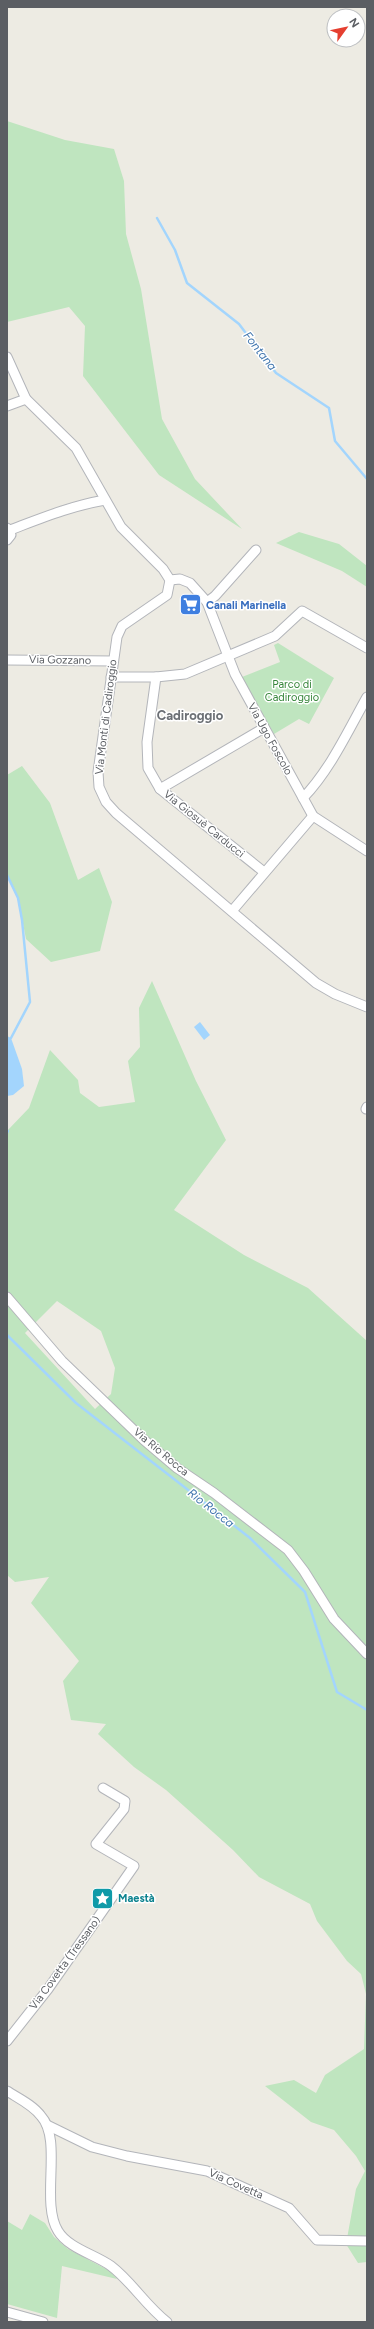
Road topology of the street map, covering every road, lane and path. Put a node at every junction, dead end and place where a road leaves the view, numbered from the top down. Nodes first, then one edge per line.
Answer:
1 (7, 357) edge
2 (26, 399) junction
3 (7, 406) edge
4 (105, 500) junction
5 (8, 529) edge
6 (7, 540) edge
7 (256, 550) dead end
8 (170, 580) junction
9 (208, 602) junction
10 (367, 648) edge
11 (228, 656) junction
12 (7, 660) edge
13 (112, 661) junction
14 (111, 676) junction
15 (156, 677) junction
16 (367, 697) edge
17 (264, 728) junction
18 (160, 789) junction
19 (303, 798) junction
20 (313, 816) junction
21 (367, 851) edge
22 (264, 872) junction
23 (232, 911) junction
24 (367, 1007) edge
25 (7, 1297) edge
26 (367, 1654) edge
27 (103, 1788) dead end
28 (7, 2041) edge
29 (7, 2091) edge
30 (47, 2125) junction
31 (367, 2241) edge
32 (7, 2312) edge
33 (43, 2322) edge
34 (167, 2322) edge

1 - 2 street
2 - 3 street
2 - 4 street
4 - 5 street
4 - 8 street
5 - 6 street
7 - 9 street
8 - 9 street
8 - 13 street, Via Monti di Cadiroggio
9 - 11 street, Via Ugo Foscolo
10 - 11 street
11 - 15 street
11 - 17 street, Via Ugo Foscolo
12 - 13 street, Via Gozzano
13 - 14 street, Via Monti di Cadiroggio
14 - 15 street
14 - 23 street, Via Monti di Cadiroggio
15 - 18 street, Via Giosuè Carducci
16 - 19 street
17 - 18 street
17 - 19 street, Via Ugo Foscolo
18 - 22 street, Via Giosuè Carducci
19 - 20 street, Via Ugo Foscolo
20 - 21 street
20 - 22 street
22 - 23 street
23 - 24 street, Via Monti di Cadiroggio
25 - 26 street, Via Rio Rocca
27 - 28 street, Via Covetta (Tressano)
29 - 30 street
30 - 31 street, Via Covetta
30 - 34 street
32 - 33 street

